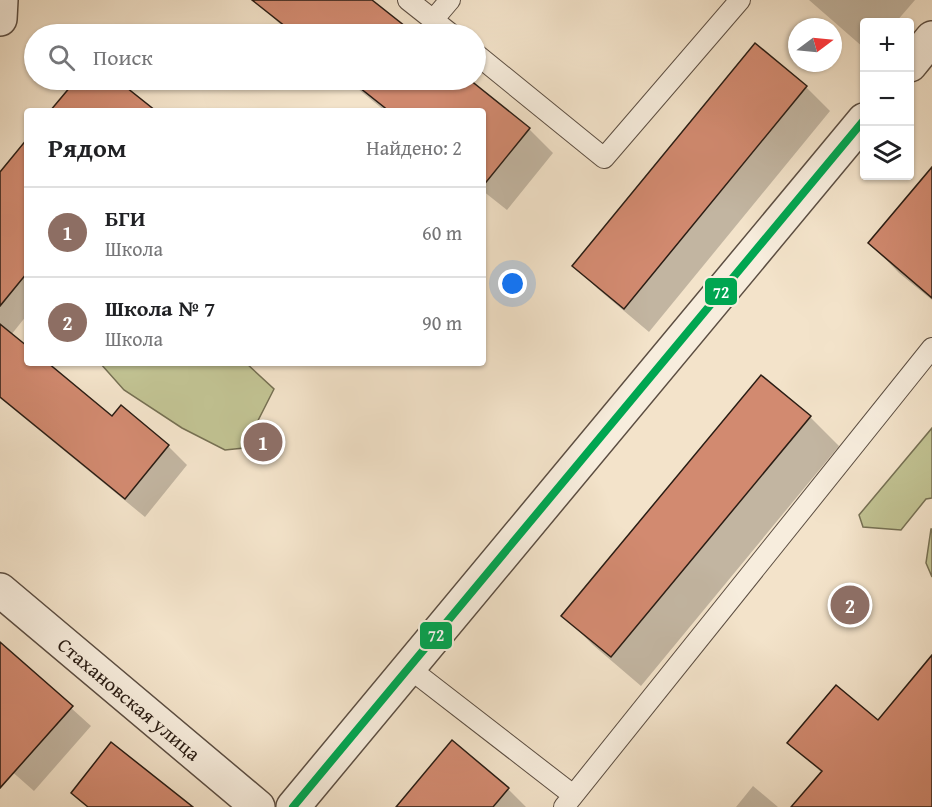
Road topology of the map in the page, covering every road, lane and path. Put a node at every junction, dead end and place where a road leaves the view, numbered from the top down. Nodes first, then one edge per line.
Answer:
1 (1, 0) edge
2 (408, 0) edge
3 (450, 0) edge
4 (740, 0) edge
5 (0, 19) edge
6 (433, 20) junction
7 (438, 24) edge
8 (932, 38) edge
9 (914, 59) edge
10 (486, 62) edge
11 (860, 125) edge
12 (932, 348) edge
13 (0, 590) edge
14 (409, 668) junction
15 (568, 801) edge
16 (258, 807) edge
17 (293, 807) edge

1 - 5 street
2 - 6 lane
3 - 6 lane
4 - 10 lane
6 - 7 lane
8 - 9 street
11 - 14 street
12 - 15 lane
13 - 16 street, Стахановская улица
14 - 15 lane
14 - 17 street

